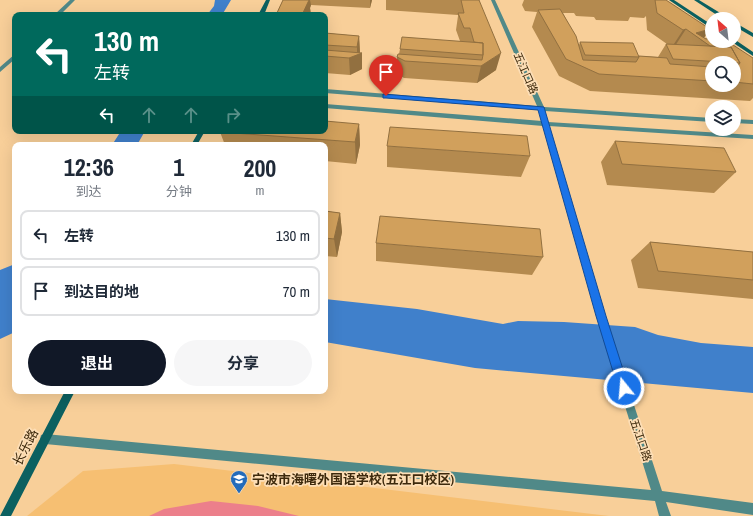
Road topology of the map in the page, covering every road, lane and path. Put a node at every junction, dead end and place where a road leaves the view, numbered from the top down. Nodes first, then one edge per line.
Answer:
1 (73, 0) edge
2 (268, 0) edge
3 (493, 0) edge
4 (671, 0) edge
5 (696, 0) edge
6 (60, 12) edge
7 (262, 12) edge
8 (716, 12) edge
9 (705, 22) edge
10 (741, 28) edge
11 (753, 35) edge
12 (741, 46) edge
13 (753, 54) edge
14 (12, 59) edge
15 (0, 70) edge
16 (328, 91) edge
17 (328, 106) edge
18 (541, 108) junction
19 (705, 120) edge
20 (741, 121) edge
21 (753, 122) edge
22 (546, 123) junction
23 (753, 136) edge
24 (68, 394) edge
25 (45, 439) junction
26 (660, 496) junction
27 (753, 509) edge
28 (5, 516) edge
29 (665, 516) edge

1 - 6 street
2 - 7 main road
3 - 18 street, 五江口路
4 - 9 main road
5 - 8 main road
10 - 11 main road
12 - 13 main road
14 - 15 street
16 - 18 street
17 - 22 street
18 - 19 street
18 - 22 street, 五江口路
20 - 21 street
22 - 23 street
22 - 26 street, 五江口路
24 - 25 main road, 长乐路
25 - 26 street
25 - 28 main road, 长乐路
26 - 27 street
26 - 29 street, 五江口路

